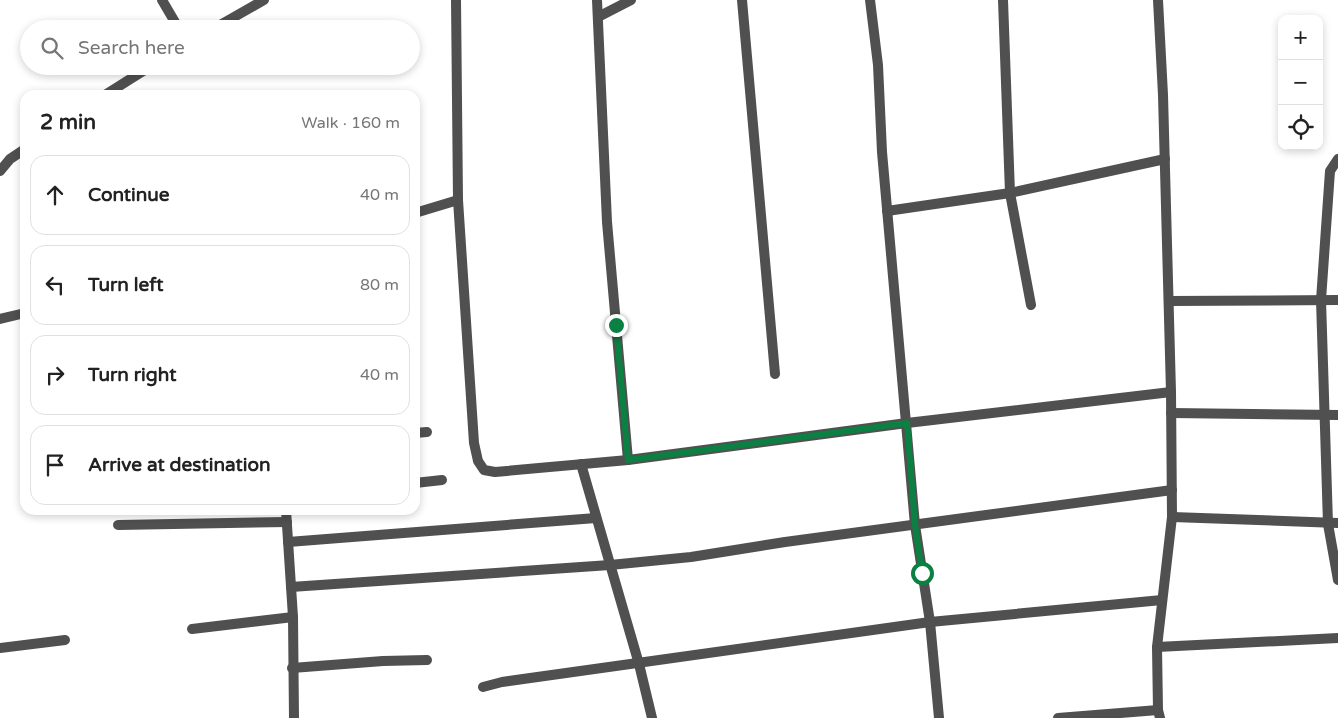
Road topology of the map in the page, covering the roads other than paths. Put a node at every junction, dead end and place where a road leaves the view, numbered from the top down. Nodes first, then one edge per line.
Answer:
1 (162, 0) edge
2 (264, 0) edge
3 (456, 0) edge
4 (597, 0) edge
5 (631, 0) edge
6 (742, 0) edge
7 (870, 0) edge
8 (1003, 0) edge
9 (1158, 0) edge
10 (598, 17) junction
11 (174, 20) edge
12 (229, 20) edge
13 (137, 75) edge
14 (113, 90) edge
15 (20, 152) edge
16 (1165, 158) junction
17 (1338, 158) edge
18 (0, 171) edge
19 (1010, 193) junction
20 (458, 200) junction
21 (887, 210) junction
22 (420, 211) edge
23 (1321, 300) junction
24 (1338, 300) edge
25 (1169, 301) junction
26 (1030, 304) dead end
27 (20, 314) edge
28 (0, 319) edge
29 (775, 374) dead end
30 (1171, 392) junction
31 (1171, 413) junction
32 (1325, 415) junction
33 (1338, 415) edge
34 (907, 423) junction
35 (427, 432) dead end
36 (420, 433) edge
37 (628, 460) junction
38 (581, 464) junction
39 (442, 480) dead end
40 (420, 482) edge
41 (1172, 490) junction
42 (286, 515) edge
43 (1172, 517) junction
44 (596, 518) junction
45 (287, 522) junction
46 (1333, 524) edge
47 (118, 525) dead end
48 (915, 525) junction
49 (288, 542) junction
50 (610, 565) junction
51 (1338, 580) edge
52 (291, 587) junction
53 (1162, 600) junction
54 (293, 617) junction
55 (930, 622) junction
56 (192, 629) dead end
57 (1338, 638) edge
58 (65, 640) dead end
59 (1157, 647) junction
60 (0, 648) edge
61 (427, 660) dead end
62 (639, 664) junction
63 (292, 668) junction
64 (483, 687) dead end
65 (1159, 714) edge
66 (294, 718) edge
67 (652, 718) edge
68 (939, 718) edge
69 (1058, 718) edge

1 - 11 street
2 - 12 street
3 - 20 street
4 - 10 street
5 - 10 street
6 - 29 street
7 - 21 street
8 - 19 street
9 - 16 street
10 - 37 street
13 - 14 street
15 - 18 street
16 - 19 street
16 - 25 street
17 - 23 street
19 - 21 street
19 - 26 street
20 - 22 street
20 - 38 street
21 - 34 street
23 - 24 street
23 - 25 street
23 - 32 street
25 - 30 street
27 - 28 street
30 - 31 street
30 - 34 street
31 - 32 street
31 - 41 street
32 - 33 street
32 - 46 street
34 - 37 street
34 - 48 street
35 - 36 street
37 - 38 street
38 - 44 street
39 - 40 street
41 - 43 street
41 - 48 street
42 - 45 street
43 - 46 street
43 - 53 street
44 - 49 street
44 - 50 street
45 - 47 street
45 - 49 street
46 - 51 street
48 - 50 street
48 - 55 street
49 - 52 street
50 - 52 street
50 - 62 street
52 - 54 street
53 - 55 street
53 - 59 street
54 - 56 street
54 - 63 street
55 - 62 street
55 - 68 street
57 - 59 street
58 - 60 street
59 - 65 street
61 - 63 street
62 - 64 street
62 - 67 street
63 - 66 street
65 - 69 street

